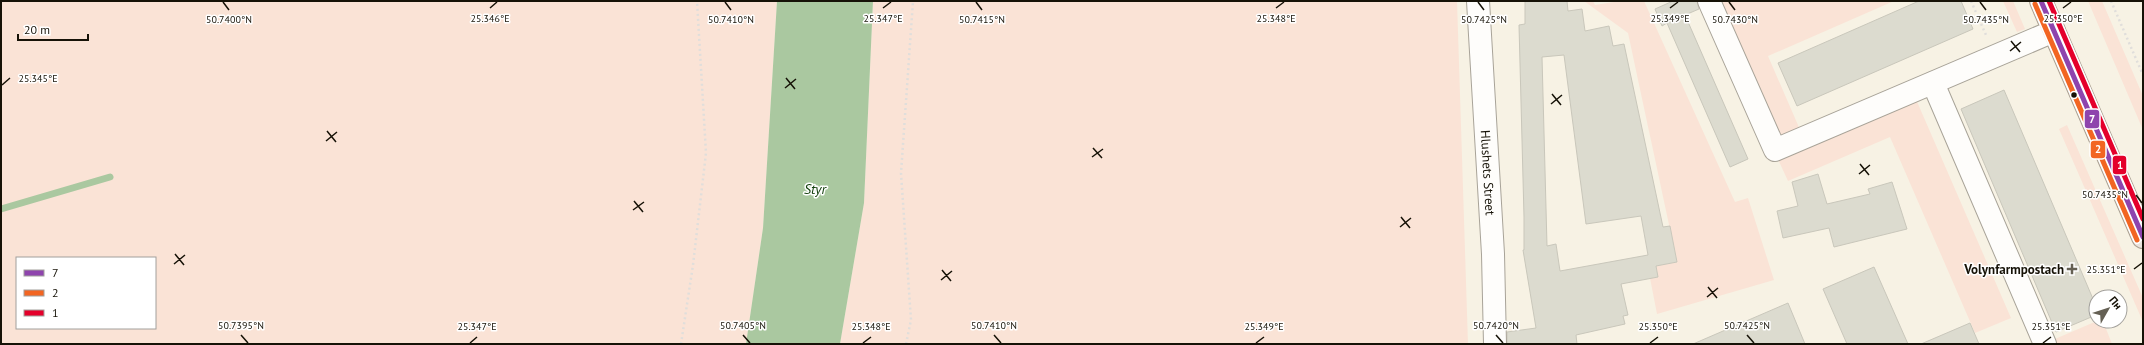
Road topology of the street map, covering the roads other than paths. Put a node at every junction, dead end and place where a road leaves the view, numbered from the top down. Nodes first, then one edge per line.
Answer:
1 (1478, 1) edge
2 (1709, 1) edge
3 (2041, 1) edge
4 (2054, 31) junction
5 (1933, 83) junction
6 (2143, 236) edge
7 (1495, 344) edge
8 (2045, 344) edge

1 - 7 street, Hlushets Street
2 - 5 street
3 - 4 main road
4 - 5 street
4 - 6 main road
5 - 8 street

